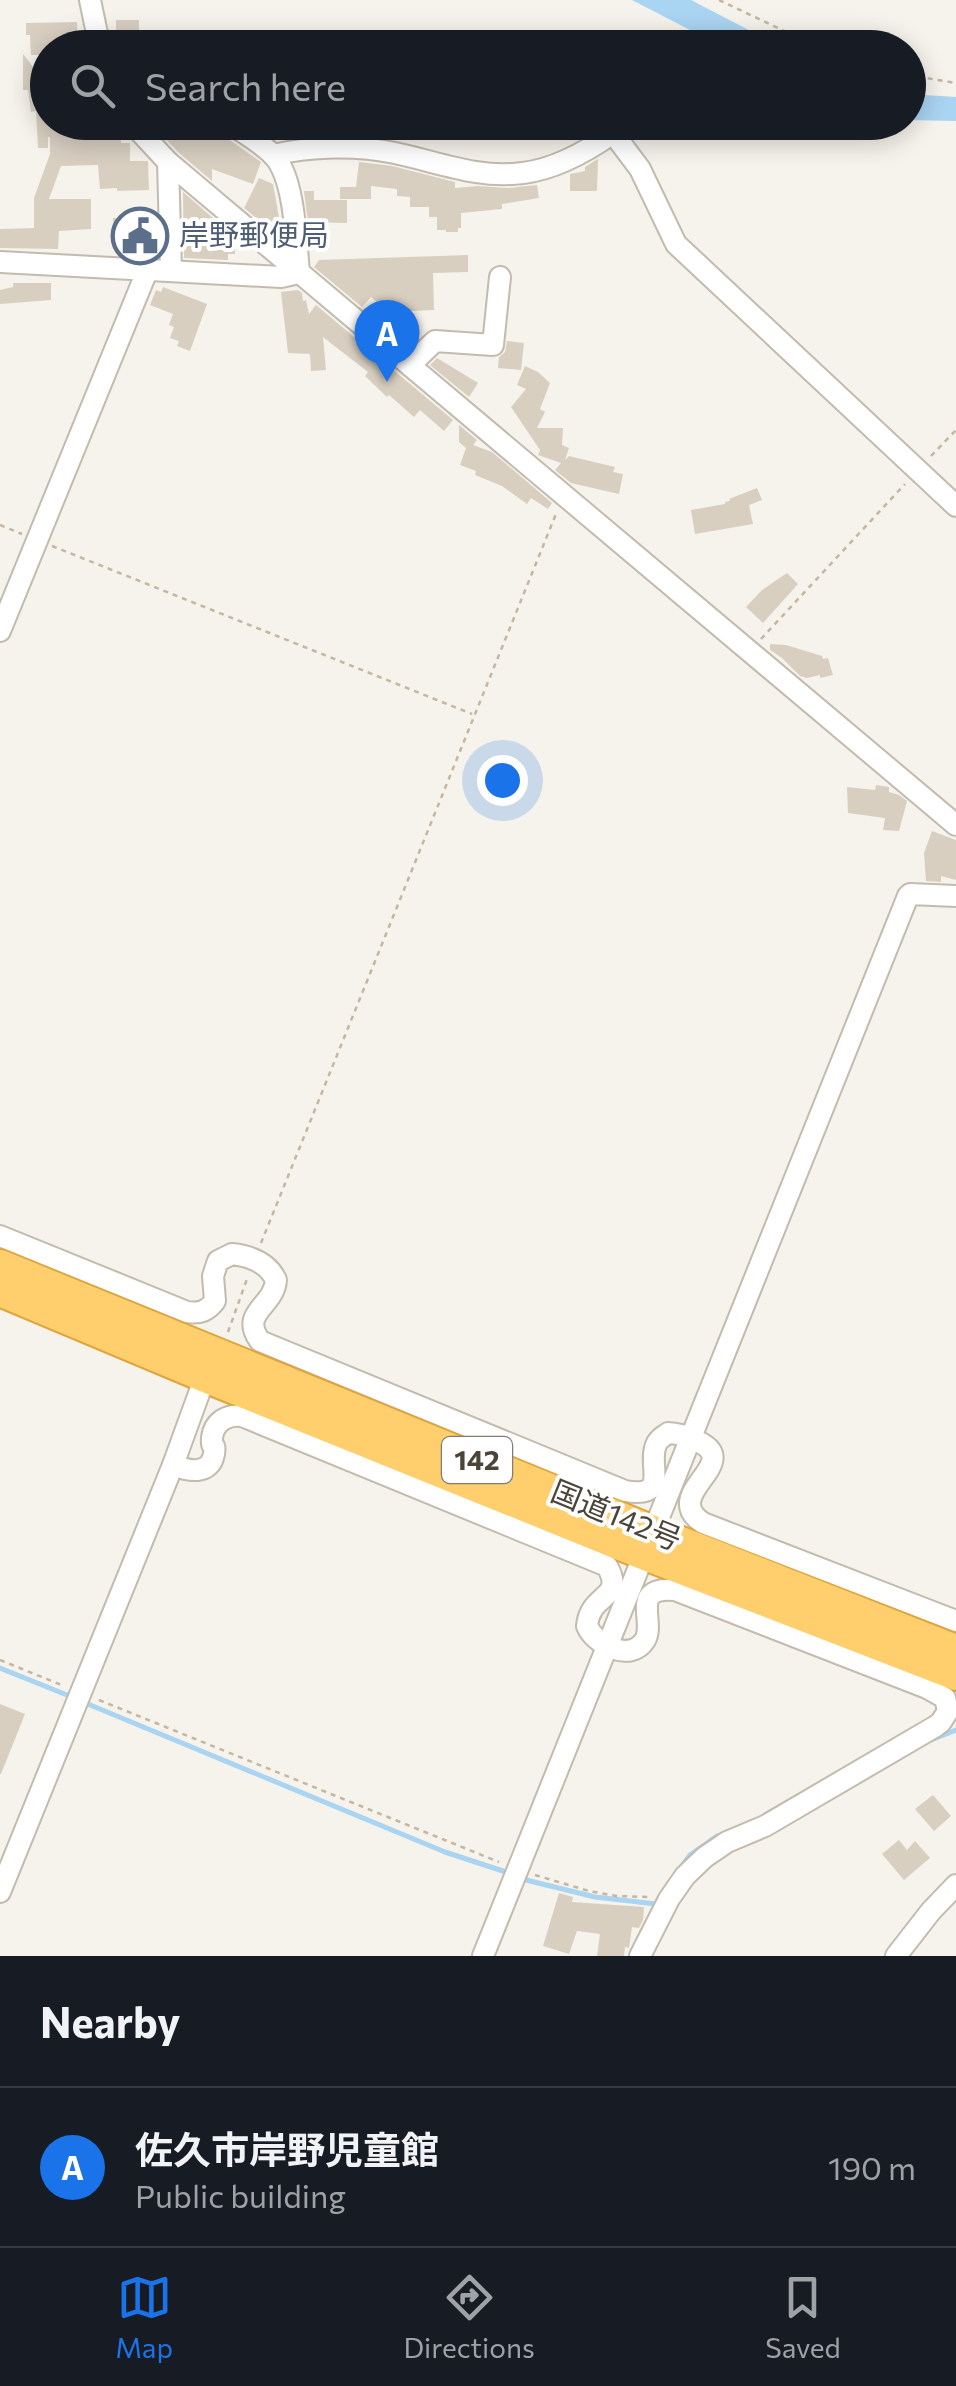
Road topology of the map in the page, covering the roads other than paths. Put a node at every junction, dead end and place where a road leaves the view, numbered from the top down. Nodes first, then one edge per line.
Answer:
1 (90, 0) edge
2 (96, 30) edge
3 (148, 140) edge
4 (253, 140) edge
5 (592, 140) edge
6 (616, 140) edge
7 (273, 155) junction
8 (168, 162) junction
9 (0, 262) edge
10 (147, 271) junction
11 (172, 271) junction
12 (299, 272) junction
13 (500, 276) dead end
14 (410, 365) junction
15 (956, 506) edge
16 (0, 631) edge
17 (956, 825) edge
18 (956, 896) edge
19 (0, 1236) edge
20 (0, 1265) edge
21 (0, 1291) edge
22 (211, 1366) junction
23 (690, 1438) junction
24 (173, 1465) junction
25 (648, 1543) junction
26 (956, 1622) edge
27 (607, 1647) junction
28 (943, 1670) edge
29 (956, 1885) edge
30 (0, 1892) edge
31 (484, 1956) edge
32 (640, 1956) edge
33 (896, 1956) edge

1 - 2 street
3 - 8 street
4 - 7 street
5 - 7 street
6 - 15 street
7 - 12 street
8 - 11 street
8 - 12 street
9 - 10 street
10 - 11 street
10 - 16 street
11 - 12 street
12 - 14 street
13 - 14 street
14 - 17 street
18 - 23 street
19 - 23 street
20 - 22 highway, 国道142号 / 142
21 - 22 highway, 国道142号 / 142
22 - 24 street
22 - 25 highway, 国道142号 / 142
23 - 25 street
23 - 26 street
24 - 27 street
24 - 30 street
25 - 27 street
25 - 28 highway, 国道142号 / 142
27 - 28 street
27 - 31 street
28 - 32 street
29 - 33 street

